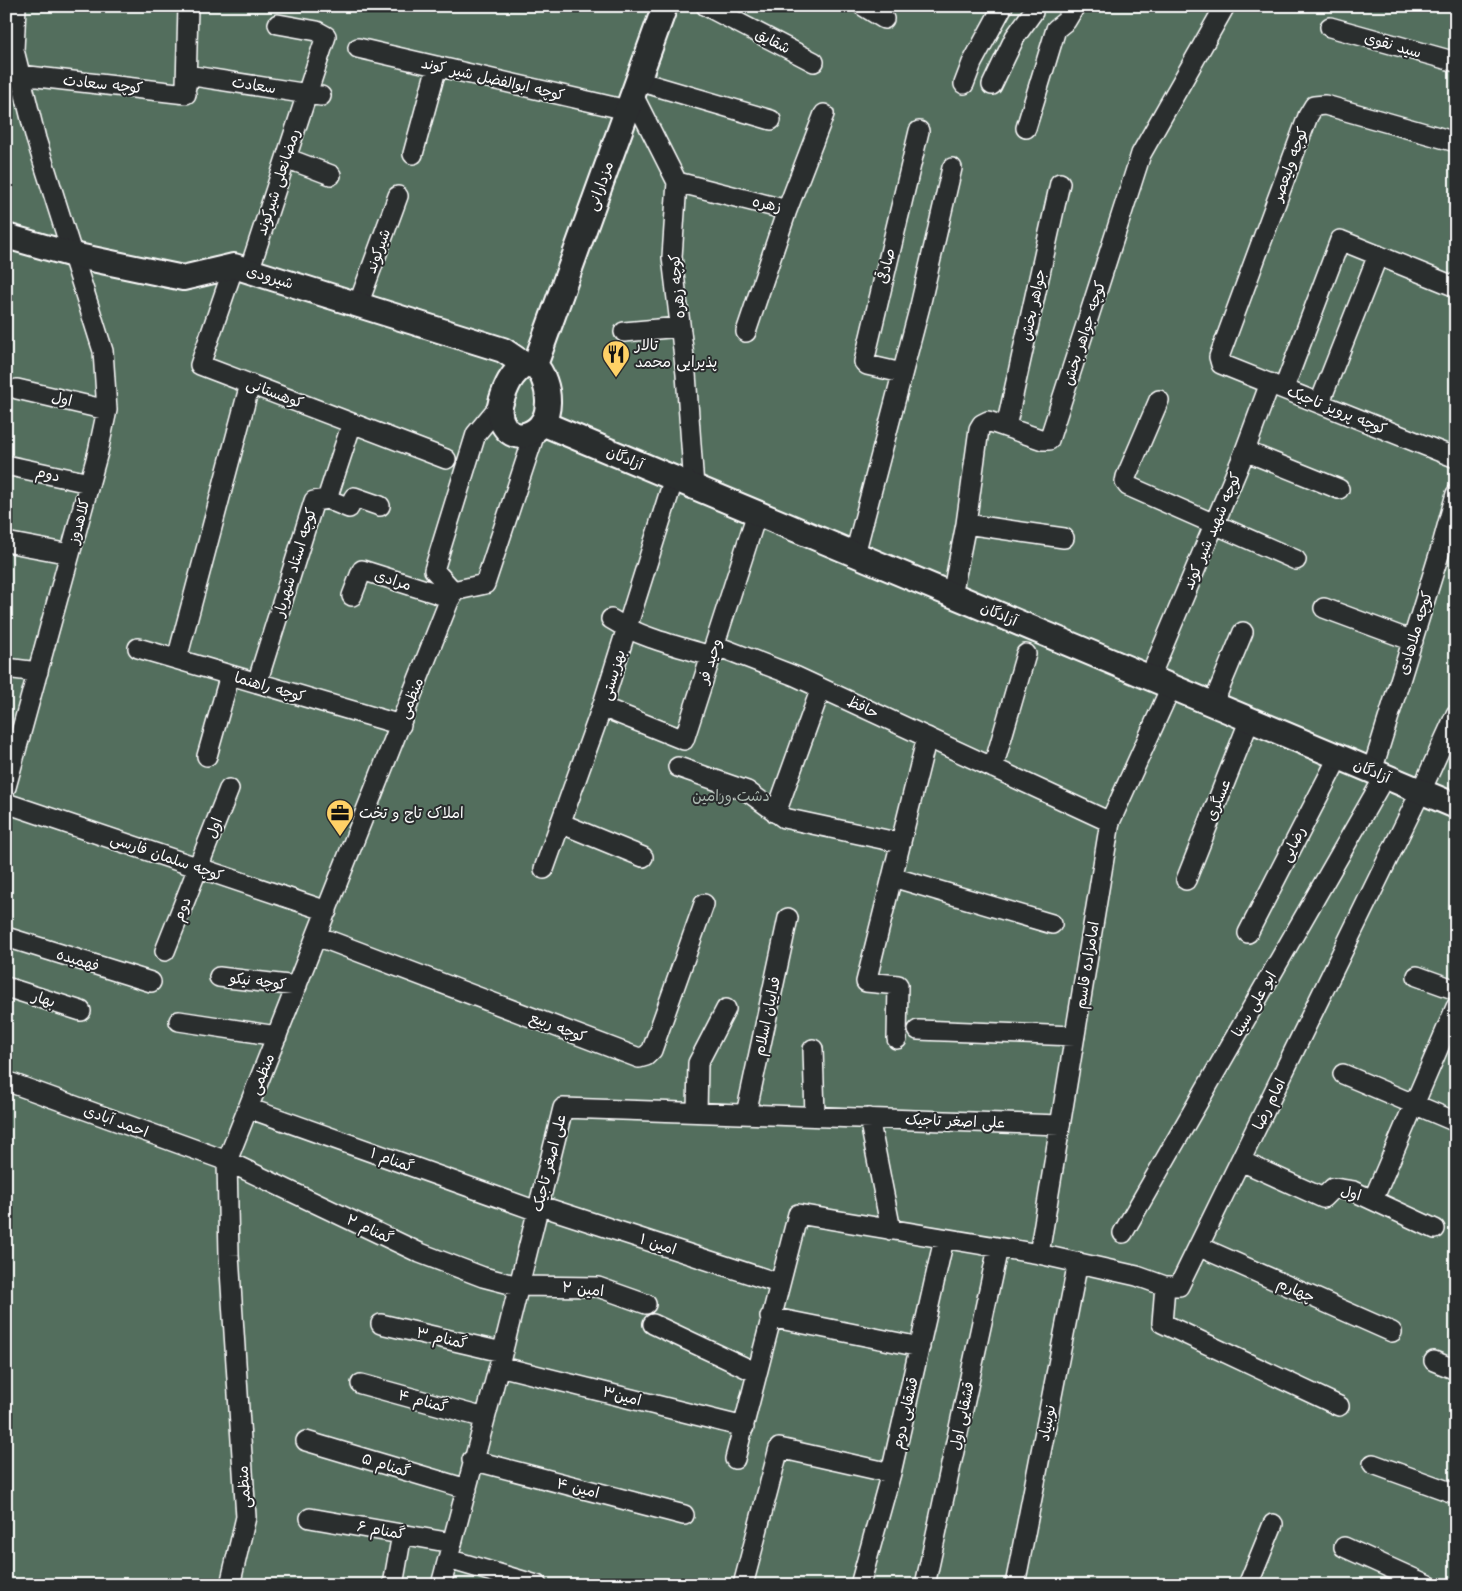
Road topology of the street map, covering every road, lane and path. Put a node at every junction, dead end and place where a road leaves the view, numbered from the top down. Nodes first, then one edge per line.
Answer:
1 (16, 6) edge
2 (188, 6) edge
3 (665, 6) edge
4 (706, 6) edge
5 (863, 6) edge
6 (1003, 6) edge
7 (1075, 6) edge
8 (1225, 6) edge
9 (1029, 9) edge
10 (884, 19) dead end
11 (278, 24) dead end
12 (1330, 27) dead end
13 (1056, 29) junction
14 (358, 48) dead end
15 (814, 62) dead end
16 (1456, 62) edge
17 (437, 66) junction
18 (20, 75) junction
19 (964, 84) dead end
20 (992, 85) dead end
21 (186, 91) junction
22 (314, 95) junction
23 (633, 95) junction
24 (824, 114) dead end
25 (771, 120) dead end
26 (1026, 128) dead end
27 (919, 131) dead end
28 (1456, 142) edge
29 (413, 154) dead end
30 (286, 158) junction
31 (952, 168) dead end
32 (331, 175) dead end
33 (677, 182) junction
34 (1060, 183) dead end
35 (398, 196) dead end
36 (787, 210) junction
37 (6, 236) edge
38 (73, 255) junction
39 (1378, 255) junction
40 (242, 269) junction
41 (1456, 287) edge
42 (358, 305) junction
43 (680, 327) junction
44 (624, 332) dead end
45 (746, 332) dead end
46 (1219, 362) joint
47 (530, 365) junction
48 (902, 373) junction
49 (250, 384) junction
50 (1277, 386) junction
51 (17, 389) dead end
52 (1159, 400) dead end
53 (1320, 402) junction
54 (500, 405) junction
55 (107, 410) junction
56 (352, 423) junction
57 (540, 425) junction
58 (1006, 427) junction
59 (1245, 451) junction
60 (1456, 458) edge
61 (446, 459) dead end
62 (6, 466) edge
63 (684, 482) junction
64 (89, 483) junction
65 (1339, 489) dead end
66 (1456, 494) edge
67 (327, 499) junction
68 (380, 506) dead end
69 (757, 513) junction
70 (966, 524) junction
71 (1214, 525) junction
72 (1064, 538) dead end
73 (6, 542) edge
74 (1449, 548) edge
75 (70, 554) junction
76 (855, 554) junction
77 (1296, 560) dead end
78 (452, 595) junction
79 (952, 595) junction
80 (352, 596) dead end
81 (1324, 608) dead end
82 (611, 618) dead end
83 (627, 629) junction
84 (1243, 632) dead end
85 (1413, 641) junction
86 (138, 648) dead end
87 (1026, 654) dead end
88 (711, 656) junction
89 (177, 659) junction
90 (6, 668) edge
91 (38, 672) junction
92 (230, 675) junction
93 (1150, 677) junction
94 (257, 683) junction
95 (1171, 687) junction
96 (821, 688) junction
97 (1213, 704) junction
98 (610, 710) junction
99 (1456, 714) edge
100 (1250, 719) junction
101 (401, 725) junction
102 (927, 737) junction
103 (12, 743) edge
104 (207, 756) dead end
105 (1338, 756) junction
106 (678, 768) dead end
107 (993, 768) junction
108 (1379, 773) junction
109 (6, 787) edge
110 (229, 789) dead end
111 (1421, 791) junction
112 (6, 803) edge
113 (1456, 806) edge
114 (776, 813) junction
115 (1110, 822) junction
116 (560, 823) junction
117 (901, 843) junction
118 (643, 857) dead end
119 (198, 868) junction
120 (544, 869) dead end
121 (892, 877) junction
122 (1186, 880) dead end
123 (704, 904) dead end
124 (327, 911) junction
125 (788, 918) dead end
126 (1052, 924) dead end
127 (1248, 932) dead end
128 (317, 936) junction
129 (6, 937) edge
130 (165, 951) dead end
131 (1417, 976) dead end
132 (219, 977) dead end
133 (151, 982) dead end
134 (297, 986) junction
135 (6, 987) edge
136 (1456, 990) edge
137 (1456, 1007) edge
138 (726, 1009) dead end
139 (81, 1011) dead end
140 (179, 1021) dead end
141 (918, 1030) dead end
142 (277, 1036) junction
143 (1075, 1036) junction
144 (897, 1039) dead end
145 (812, 1049) dead end
146 (1344, 1074) dead end
147 (6, 1081) edge
148 (1415, 1104) junction
149 (248, 1108) junction
150 (697, 1112) junction
151 (746, 1114) junction
152 (815, 1116) junction
153 (868, 1118) junction
154 (1456, 1122) edge
155 (1060, 1125) junction
156 (1241, 1161) junction
157 (226, 1162) junction
158 (1373, 1200) junction
159 (537, 1208) junction
160 (1435, 1229) dead end
161 (891, 1230) junction
162 (1123, 1233) dead end
163 (944, 1239) junction
164 (1200, 1247) junction
165 (998, 1248) junction
166 (1039, 1254) junction
167 (1078, 1262) junction
168 (778, 1283) junction
169 (518, 1286) junction
170 (1165, 1286) junction
171 (646, 1304) dead end
172 (770, 1318) junction
173 (381, 1324) dead end
174 (653, 1324) dead end
175 (1392, 1332) dead end
176 (920, 1347) junction
177 (500, 1359) junction
178 (1434, 1361) dead end
179 (1456, 1370) edge
180 (757, 1373) junction
181 (361, 1384) dead end
182 (1340, 1406) dead end
183 (485, 1418) junction
184 (744, 1427) junction
185 (306, 1441) dead end
186 (735, 1459) dead end
187 (472, 1460) junction
188 (1373, 1464) dead end
189 (891, 1473) junction
190 (467, 1489) junction
191 (1456, 1494) edge
192 (684, 1515) dead end
193 (310, 1518) dead end
194 (1273, 1524) dead end
195 (402, 1534) junction
196 (1344, 1547) dead end
197 (450, 1551) junction
198 (230, 1585) edge
199 (393, 1585) edge
200 (441, 1585) edge
201 (537, 1585) edge
202 (743, 1585) edge
203 (860, 1585) edge
204 (925, 1585) edge
205 (1015, 1585) edge
206 (1248, 1585) edge
207 (1428, 1585) edge

1 - 18 street, کلاهدوز
2 - 21 street
3 - 23 main road, مزدارانی
4 - 15 street, شقایق
5 - 10 street
6 - 19 street
7 - 13 street
8 - 58 street, کوچه جواهر بخش
9 - 13 street
9 - 20 street
11 - 22 street, رمضانعلی شیرکوند
12 - 16 street, سید نقوی
13 - 26 street
14 - 17 street, کوچه ابوالفضل شیر کوند
17 - 23 street, کوچه ابوالفضل شیر کوند
17 - 29 street
18 - 21 street, کوچه سعادت
18 - 38 street, کلاهدوز
21 - 22 street, سعادت
22 - 30 street, رمضانعلی شیرکوند
23 - 25 street, کوچه ابوالفضل شیر کوند
23 - 33 street
23 - 47 main road, مزدارانی
24 - 36 street, زهره
27 - 48 street, صادقی
28 - 46 street, کوچه ولیعصر
30 - 32 street
30 - 40 street, رمضانعلی شیرکوند
31 - 48 street
33 - 36 street, زهره
33 - 43 street, کوچه زهره
34 - 58 street, جواهر بخش
35 - 42 street, شیرکوند
36 - 45 street
37 - 38 main road, شیرودی
38 - 40 main road, شیرودی
38 - 55 street, کلاهدوز
39 - 41 street
39 - 50 street, کوچه شهید شیر کوند
39 - 53 street
40 - 42 main road, شیرودی
40 - 49 street, کوهستانی
42 - 47 main road, شیرودی
43 - 44 street
43 - 63 street, کوچه زهره
46 - 50 street, کوچه پرویز تاجیک
47 - 54 main road
47 - 57 main road
48 - 76 street
49 - 56 street, کوهستانی
49 - 89 street
50 - 53 street, کوچه پرویز تاجیک
50 - 59 street, کوچه شهید شیر کوند
51 - 55 street, اول
52 - 71 street
53 - 60 street, کوچه پرویز تاجیک
54 - 57 main road
54 - 78 street
55 - 64 street, کلاهدوز
56 - 61 street, کوهستانی
56 - 67 street, کوچه استاد شهریار
57 - 63 main road, آزادگان
57 - 78 street
58 - 70 street, کوچه جواهر بخش
59 - 65 street
59 - 71 street, کوچه شهید شیر کوند
62 - 64 street, دوم
63 - 69 main road, آزادگان
63 - 83 street, بهزیستی
64 - 75 street, کلاهدوز
66 - 74 street, کوچه ملاهادی
67 - 68 street
67 - 94 street, کوچه استاد شهریار
69 - 76 main road, آزادگان
69 - 88 street, وحید فر
70 - 72 street
70 - 79 street, کوچه جواهر بخش
71 - 77 street
71 - 93 street, کوچه شهید شیر کوند
73 - 75 street
74 - 85 street, کوچه ملاهادی
75 - 91 street, کلاهدوز
76 - 79 main road, آزادگان
78 - 80 street, مرادی
78 - 101 street, منظمی
79 - 93 main road, آزادگان
81 - 85 street
82 - 83 street, حافظ
83 - 88 street, حافظ
83 - 98 street, بهزیستی
84 - 97 street
85 - 108 street, کوچه ملاهادی
86 - 89 street, کوچه راهنما
87 - 107 street
88 - 96 street, حافظ
88 - 98 street, وحید فر
89 - 92 street, کوچه راهنما
90 - 91 street
91 - 103 street, کلاهدوز
92 - 94 street, کوچه راهنما
92 - 104 street
93 - 95 main road, آزادگان
94 - 101 street, کوچه راهنما
95 - 97 main road, آزادگان
95 - 115 street, امامزاده قاسم
96 - 102 street, حافظ
96 - 114 street
97 - 100 main road, آزادگان
98 - 116 street, بهزیستی
99 - 111 street, امام رضا
100 - 105 main road, آزادگان
100 - 122 street, عسگری
101 - 124 street, منظمی
102 - 107 street, حافظ
102 - 117 street
103 - 109 street, کلاهدوز
105 - 108 main road, آزادگان
105 - 127 street, رضایی
106 - 114 street
107 - 115 street, حافظ
108 - 111 main road, آزادگان
108 - 162 street, ابو علی سینا
110 - 119 street, اول
111 - 113 main road, آزادگان
111 - 156 street, امام رضا
112 - 119 street, کوچه سلمان فارسی
114 - 117 street
115 - 143 street, امامزاده قاسم
116 - 118 street
116 - 120 street, بهزیستی
117 - 121 street
119 - 124 street, کوچه سلمان فارسی
119 - 130 street, دوم
121 - 126 street
121 - 144 street
123 - 128 street, کوچه ربیع
124 - 128 street, منظمی
125 - 151 street, فداییان اسلام
128 - 134 street, منظمی
129 - 133 street, فهمیده
131 - 136 street
132 - 134 street, کوچه نیکو
134 - 142 street, منظمی
135 - 139 street, بهار
137 - 148 street
138 - 150 street
140 - 142 street
141 - 143 street
142 - 149 street, منظمی
143 - 155 street, امامزاده قاسم
145 - 152 street
146 - 148 street
147 - 157 street, احمد آبادی
148 - 154 street
148 - 158 street
149 - 157 street, منظمی
149 - 159 street, گمنام ۱
150 - 151 street, علی اصغر تاجیک
150 - 159 street, علی اصغر تاجیک
151 - 152 street, علی اصغر تاجیک
152 - 153 street, علی اصغر تاجیک
153 - 155 street, علی اصغر تاجیک
153 - 161 street
155 - 166 street, امامزاده قاسم
156 - 158 street, اول
156 - 164 street, امام رضا
157 - 169 street, گمنام ۲
157 - 198 street, منظمی
158 - 160 street, اول
159 - 168 street, امین ۱
159 - 169 street, علی اصغر تاجیک
161 - 163 street
161 - 168 street
163 - 165 street
163 - 176 street, قشقایی دوم
164 - 170 street, امام رضا
164 - 175 street, چهارم
165 - 166 street
165 - 204 street, قشقایی اول
166 - 167 street
167 - 170 street
167 - 205 street, نوبنیاد
168 - 172 street
169 - 171 street, امین ۲
169 - 177 street, علی اصغر تاجیک
170 - 182 street
172 - 176 street
172 - 180 street
173 - 177 street, گمنام ۳
174 - 180 street
176 - 189 street, قشقایی دوم
177 - 183 street, علی اصغر تاجیک
177 - 184 street, امین۳
178 - 179 street
180 - 184 street
181 - 183 street, گمنام ۴
183 - 187 street, علی اصغر تاجیک
184 - 186 street
185 - 190 street, گمنام ۵
187 - 190 street, علی اصغر تاجیک
187 - 192 street, امین ۴
188 - 191 street
189 - 202 street
189 - 203 street, قشقایی دوم
190 - 197 street, علی اصغر تاجیک
193 - 195 street, گمنام ۶
194 - 206 street
195 - 197 street, گمنام ۶
195 - 199 street
196 - 207 street
197 - 200 street, علی اصغر تاجیک
197 - 201 street, گمنام ۶

